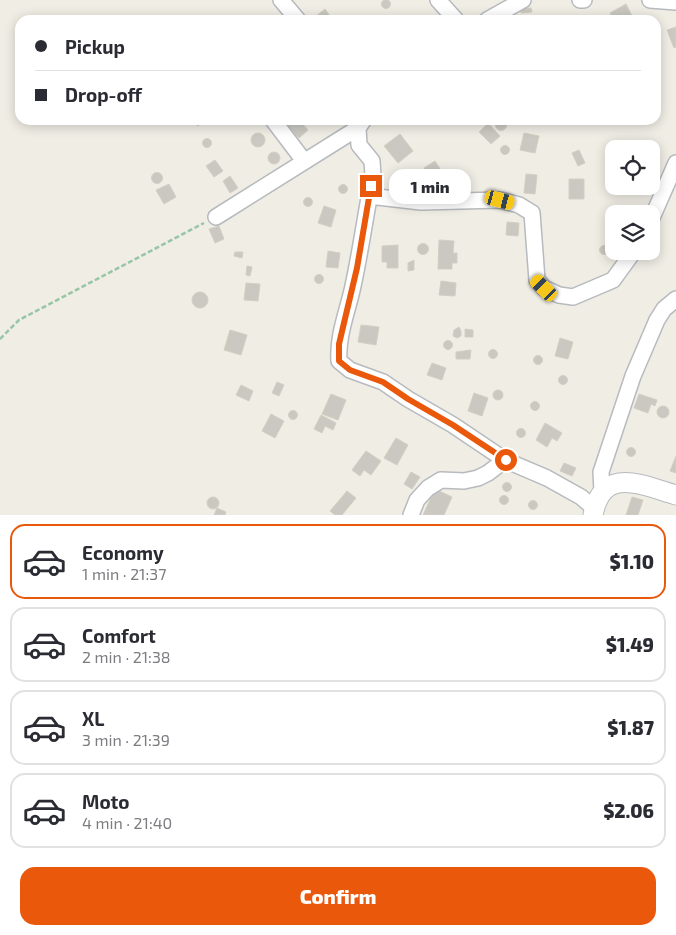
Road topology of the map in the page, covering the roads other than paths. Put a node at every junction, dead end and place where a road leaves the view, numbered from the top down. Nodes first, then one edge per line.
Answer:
1 (281, 0) edge
2 (438, 0) edge
3 (523, 0) edge
4 (580, 0) edge
5 (584, 0) edge
6 (650, 0) edge
7 (676, 2) edge
8 (294, 15) edge
9 (452, 15) edge
10 (496, 15) edge
11 (277, 125) edge
12 (359, 125) edge
13 (361, 125) edge
14 (304, 161) junction
15 (676, 163) edge
16 (369, 196) junction
17 (658, 205) edge
18 (216, 217) road end
19 (627, 260) edge
20 (676, 299) edge
21 (506, 460) junction
22 (602, 491) junction
23 (676, 495) edge
24 (594, 512) edge
25 (411, 515) edge

1 - 8 street
2 - 9 street
3 - 10 street
4 - 5 street
6 - 7 street
11 - 14 street
12 - 14 street
13 - 16 street
14 - 18 street
15 - 17 street
16 - 19 street
16 - 21 street
20 - 22 street
21 - 24 street
21 - 25 street
22 - 23 street
22 - 24 street

